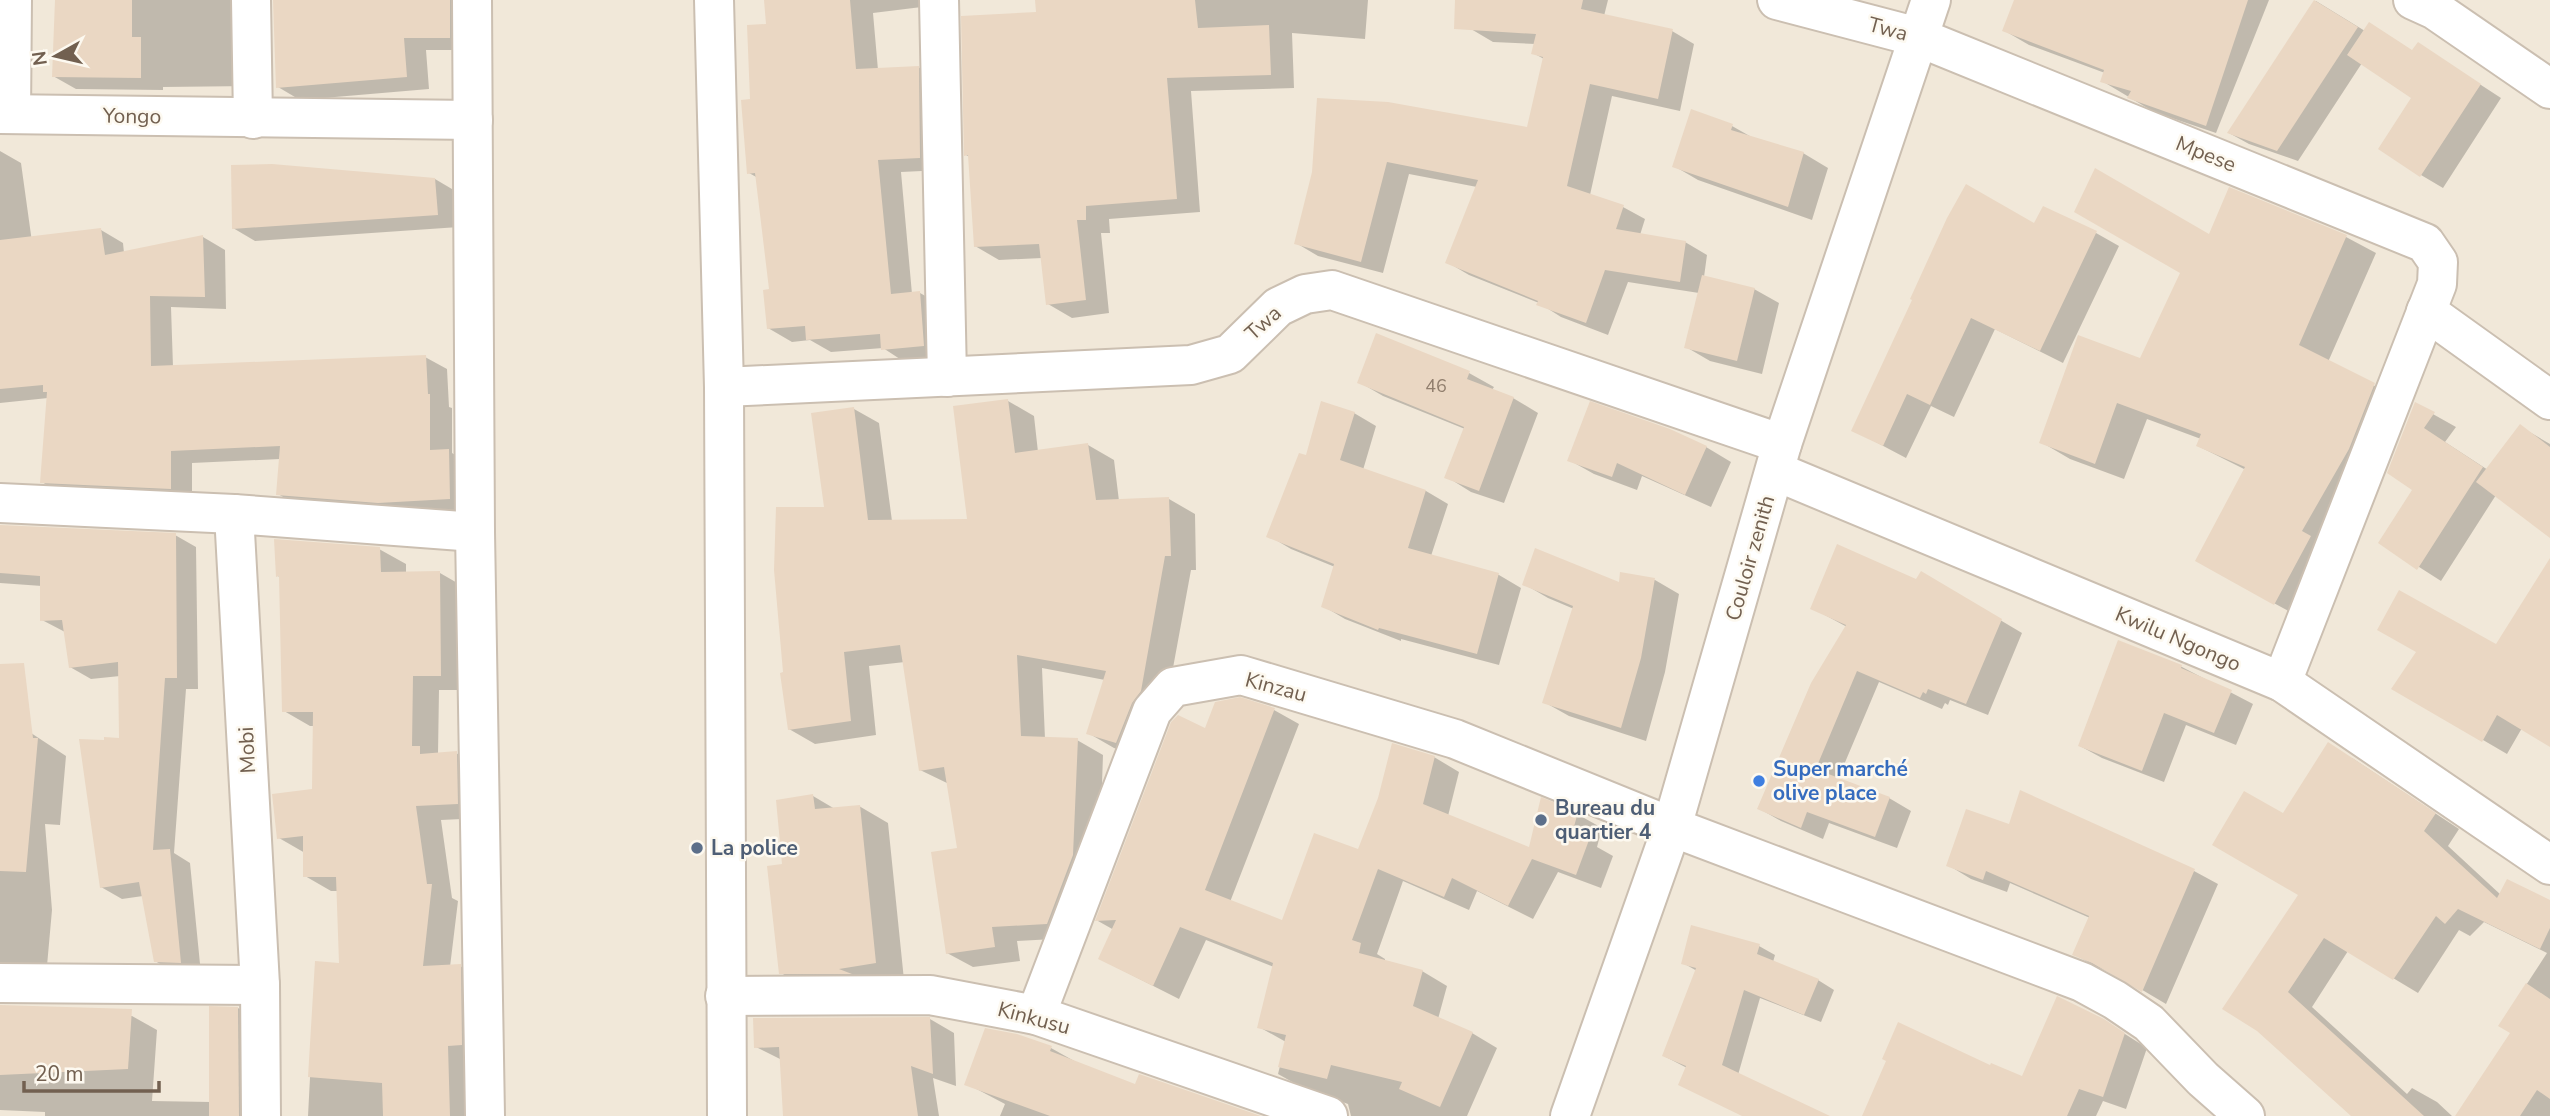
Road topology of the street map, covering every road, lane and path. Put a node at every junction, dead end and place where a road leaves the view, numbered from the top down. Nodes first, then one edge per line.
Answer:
1 (12, 0) edge
2 (251, 0) edge
3 (471, 0) edge
4 (714, 0) edge
5 (939, 0) edge
6 (1777, 0) edge
7 (1931, 0) edge
8 (2430, 3) edge
9 (1918, 37) junction
10 (2550, 89) edge
11 (6, 114) edge
12 (253, 119) junction
13 (473, 120) junction
14 (2426, 311) junction
15 (947, 377) junction
16 (724, 387) junction
17 (2550, 400) edge
18 (1779, 457) junction
19 (0, 503) edge
20 (234, 514) junction
21 (475, 532) junction
22 (2282, 682) junction
23 (1672, 827) junction
24 (2550, 864) edge
25 (0, 984) edge
26 (260, 985) junction
27 (725, 996) junction
28 (1036, 1015) junction
29 (261, 1116) edge
30 (485, 1116) edge
31 (727, 1116) edge
32 (1328, 1116) edge
33 (1570, 1116) edge
34 (2245, 1116) edge

1 - 11 street, Yongo
2 - 12 street
3 - 13 street
4 - 16 street
5 - 15 street
6 - 9 street, Twa
7 - 9 street, Couloir zenith
8 - 10 street
9 - 14 street, Mpese
9 - 18 street, Couloir zenith
11 - 12 street, Yongo
12 - 13 street, Yongo
13 - 21 street
14 - 17 street
14 - 22 street, Mpese
15 - 16 street, Twa
15 - 18 street, Twa
16 - 27 street
18 - 22 street, Kwilu Ngongo
18 - 23 street, Couloir zenith
19 - 20 street
20 - 21 street
20 - 26 street, Mobi
21 - 30 street
22 - 24 street, Kwilu Ngongo
23 - 28 street, Kinzau
23 - 33 street, Couloir zenith
23 - 34 street
25 - 26 street
26 - 29 street, Mobi
27 - 28 street, Kinkusu
27 - 31 street
28 - 32 street, Kinkusu

